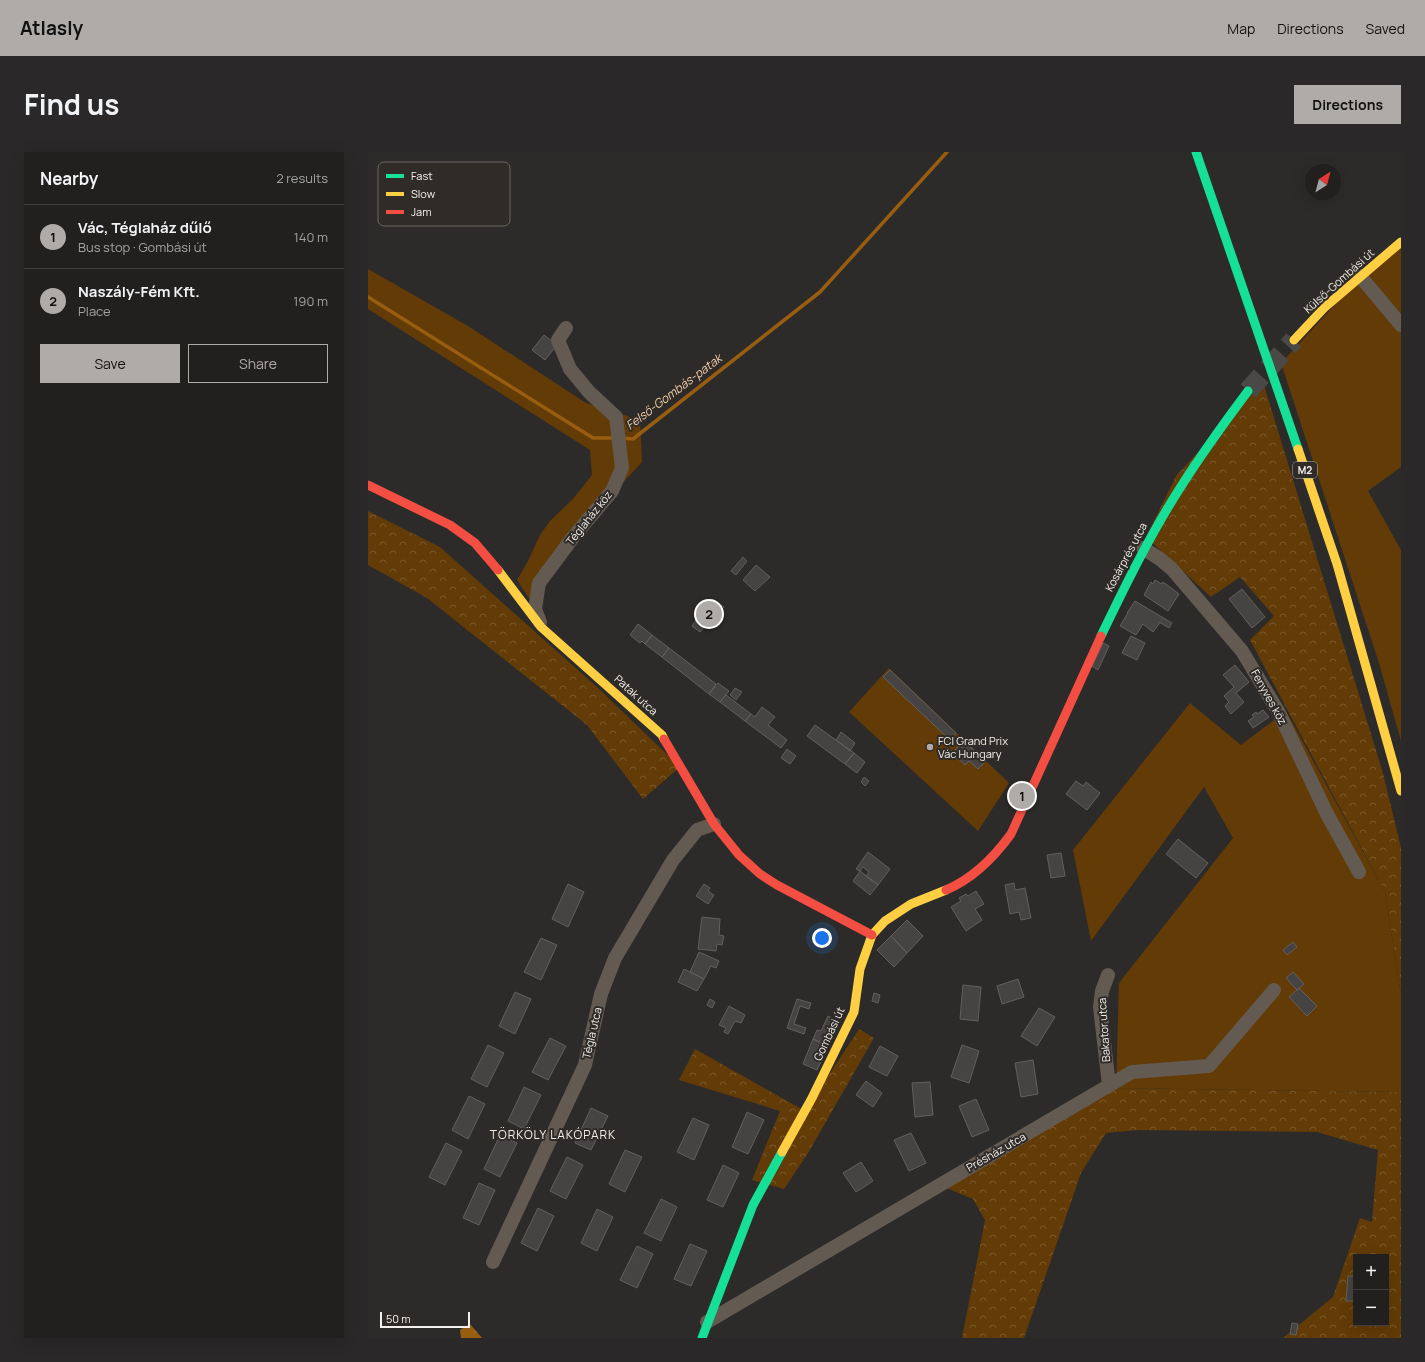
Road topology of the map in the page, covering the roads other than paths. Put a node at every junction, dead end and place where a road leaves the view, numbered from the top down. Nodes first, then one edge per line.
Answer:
1 (1196, 152) edge
2 (1401, 242) edge
3 (1360, 276) junction
4 (1401, 325) edge
5 (566, 328) dead end
6 (1294, 340) tunnel mouth
7 (1248, 391) tunnel mouth
8 (368, 485) edge
9 (1143, 548) junction
10 (541, 627) junction
11 (1049, 749) joint
12 (1401, 791) edge
13 (714, 824) junction
14 (1359, 872) dead end
15 (872, 935) junction
16 (1108, 975) dead end
17 (1274, 990) dead end
18 (1110, 1085) junction
19 (493, 1262) dead end
20 (707, 1322) junction
21 (702, 1338) edge

1 - 12 main road, M2
2 - 3 main road, Külső-Gombási út
3 - 4 street
3 - 6 main road, Külső-Gombási út
5 - 10 street, Téglaház köz
7 - 9 main road, Kosárprés utca
8 - 10 main road, Patak utca
9 - 11 main road, Kosárprés utca
9 - 14 street, Fenyves köz
10 - 13 main road, Patak utca
11 - 15 main road, Gombási út
13 - 15 main road, Patak utca
13 - 19 street, Tégla utca
15 - 20 main road, Gombási út
16 - 18 street, Bakator utca
17 - 18 street, Présház utca
18 - 20 street, Présház utca
20 - 21 main road, Gombási út

